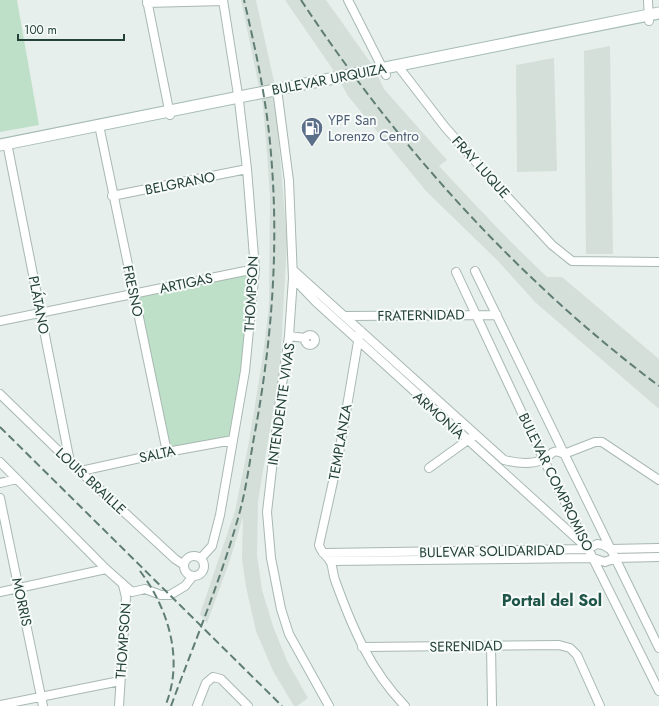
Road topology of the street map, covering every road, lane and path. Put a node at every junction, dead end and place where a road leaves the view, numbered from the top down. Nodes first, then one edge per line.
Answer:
1 (348, 0) edge
2 (648, 0) edge
3 (147, 1) edge
4 (223, 1) edge
5 (654, 17) edge
6 (399, 69) junction
7 (384, 72) junction
8 (277, 91) junction
9 (239, 99) junction
10 (169, 113) junction
11 (100, 130) junction
12 (3, 148) edge
13 (247, 169) junction
14 (112, 196) junction
15 (659, 262) edge
16 (255, 269) junction
17 (476, 271) dead end
18 (456, 272) dead end
19 (293, 274) junction
20 (134, 295) junction
21 (40, 314) junction
22 (476, 315) junction
23 (497, 315) junction
24 (345, 316) junction
25 (0, 321) edge
26 (360, 330) junction
27 (290, 336) junction
28 (305, 338) dead end
29 (357, 340) junction
30 (0, 394) edge
31 (476, 434) junction
32 (233, 440) junction
33 (467, 440) junction
34 (167, 452) junction
35 (564, 454) junction
36 (544, 460) junction
37 (0, 462) edge
38 (70, 462) junction
39 (429, 468) dead end
40 (81, 471) junction
41 (17, 479) junction
42 (659, 480) edge
43 (0, 482) edge
44 (0, 498) edge
45 (659, 548) edge
46 (588, 549) junction
47 (610, 549) junction
48 (323, 553) junction
49 (659, 557) edge
50 (201, 558) junction
51 (593, 558) junction
52 (615, 558) junction
53 (330, 561) junction
54 (184, 564) junction
55 (106, 569) junction
56 (193, 576) junction
57 (123, 585) junction
58 (19, 588) junction
59 (0, 592) edge
60 (491, 645) junction
61 (362, 647) junction
62 (659, 648) edge
63 (120, 681) junction
64 (659, 691) edge
65 (41, 697) junction
66 (0, 705) edge
67 (43, 706) edge
68 (119, 706) edge
69 (197, 706) edge
70 (248, 706) edge
71 (329, 706) edge
72 (405, 706) edge
73 (492, 706) edge
74 (600, 706) edge

1 - 7 street
2 - 5 street
3 - 4 street
3 - 10 street
4 - 9 street, THOMPSON
5 - 6 main road, BULEVAR URQUIZA
6 - 7 main road, BULEVAR URQUIZA
6 - 15 street, FRAY LUQUE
7 - 8 main road, BULEVAR URQUIZA
8 - 9 main road, BULEVAR URQUIZA
8 - 19 street, INTENDENTE VIVAS
9 - 10 main road, BULEVAR URQUIZA
9 - 13 street, THOMPSON
10 - 11 main road, BULEVAR URQUIZA
10 - 12 main road, BULEVAR URQUIZA
11 - 12 main road, BULEVAR URQUIZA
11 - 14 street, FRESNO
12 - 21 street, PLÁTANO
13 - 14 street, BELGRANO
13 - 16 street, THOMPSON
14 - 20 street, FRESNO
16 - 20 street, ARTIGAS
16 - 32 street, THOMPSON
17 - 23 street, BULEVAR COMPROMISO
18 - 22 street, BULEVAR COMPROMISO
19 - 24 street, ARMONÍA
19 - 27 street, INTENDENTE VIVAS
19 - 29 street, ARMONÍA
20 - 21 street, ARTIGAS
20 - 34 street, FRESNO
21 - 25 street, ARTIGAS
21 - 38 street, PLÁTANO
22 - 23 street, FRATERNIDAD
22 - 24 street, FRATERNIDAD
22 - 36 street, BULEVAR COMPROMISO
23 - 35 street, BULEVAR COMPROMISO
24 - 26 street, ARMONÍA
26 - 29 street, TEMPLANZA
26 - 31 street, ARMONÍA
27 - 28 street
27 - 71 street, INTENDENTE VIVAS
29 - 33 street, ARMONÍA
29 - 48 street, TEMPLANZA
30 - 38 street, LOUIS BRAILLE
31 - 33 street
31 - 36 street, ARMONÍA
32 - 34 street, SALTA
32 - 50 street, THOMPSON
33 - 39 street
33 - 46 street, ARMONÍA
34 - 40 street, SALTA
35 - 36 street, ARMONÍA
35 - 42 street
35 - 47 street, BULEVAR COMPROMISO
36 - 46 street, BULEVAR COMPROMISO
37 - 41 street
38 - 40 street, LOUIS BRAILLE
40 - 54 street, LOUIS BRAILLE
41 - 43 street
41 - 55 street
44 - 58 street, MORRIS
45 - 47 street, BULEVAR SOLIDARIDAD
46 - 47 street, BULEVAR SOLIDARIDAD
46 - 48 street, BULEVAR SOLIDARIDAD
46 - 51 street, BULEVAR COMPROMISO
47 - 52 street, BULEVAR COMPROMISO
48 - 53 street
49 - 52 street, BULEVAR SOLIDARIDAD
50 - 54 street
50 - 56 street
51 - 52 street, BULEVAR SOLIDARIDAD
51 - 53 street, BULEVAR SOLIDARIDAD
51 - 64 street, BULEVAR COMPROMISO
52 - 62 street, BULEVAR COMPROMISO
53 - 61 street
54 - 56 street
55 - 57 street
55 - 58 street
56 - 57 street, THOMPSON
57 - 63 street, THOMPSON
58 - 59 street
58 - 65 street, MORRIS
60 - 61 street, SERENIDAD
60 - 73 street
60 - 74 street, SERENIDAD
61 - 72 street
63 - 65 street
63 - 68 street, THOMPSON
65 - 66 street
65 - 67 street, MORRIS
69 - 70 street

